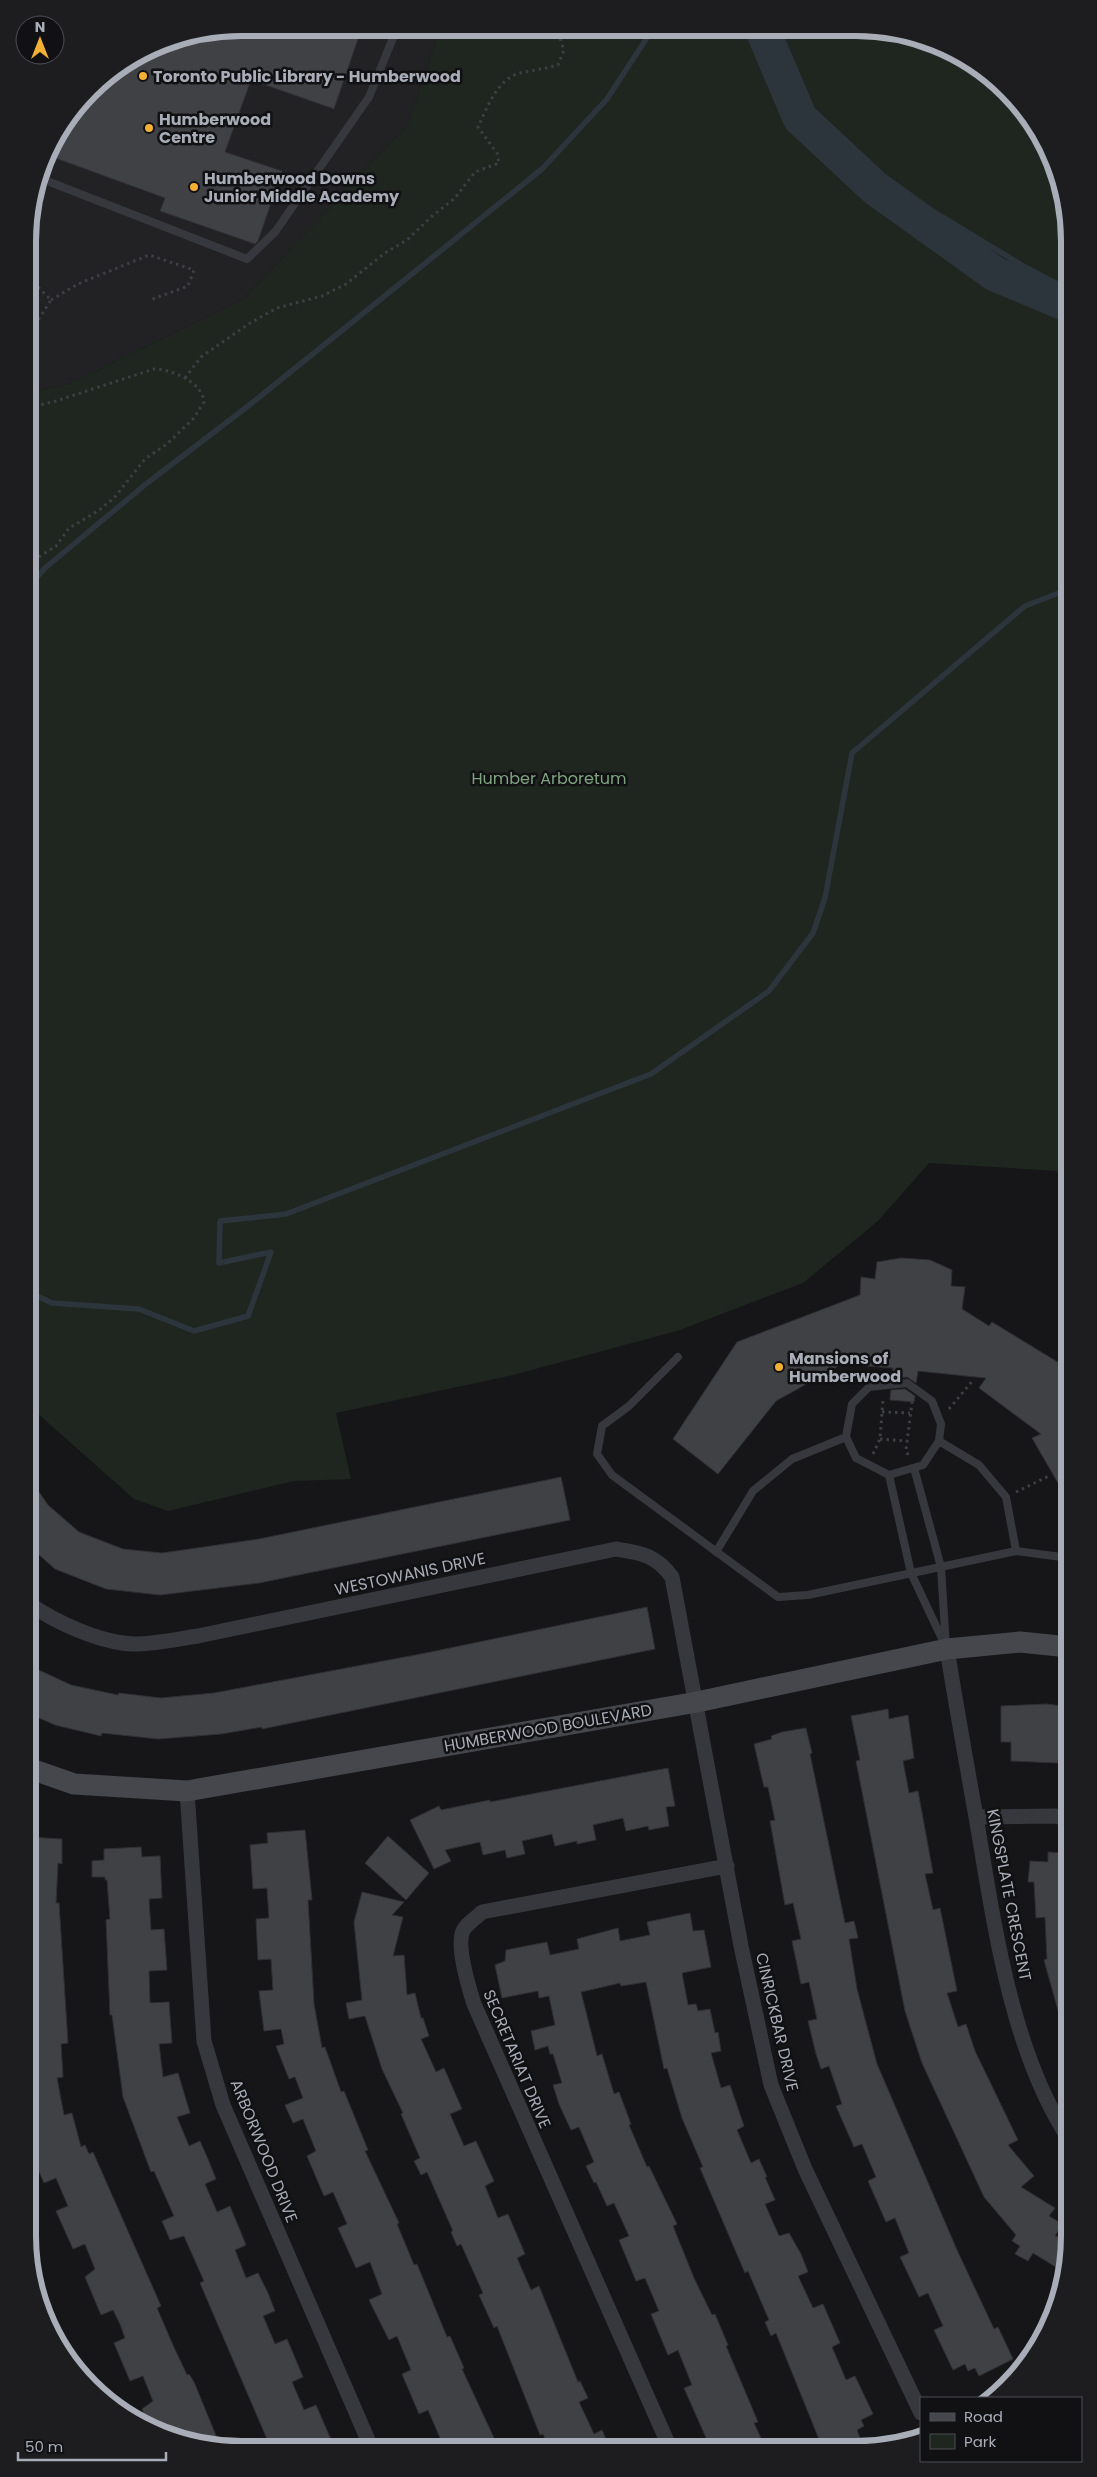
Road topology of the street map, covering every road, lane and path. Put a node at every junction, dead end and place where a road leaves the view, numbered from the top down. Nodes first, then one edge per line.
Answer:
1 (394, 36) edge
2 (559, 36) edge
3 (46, 179) edge
4 (36, 285) edge
5 (51, 300) junction
6 (150, 300) dead end
7 (36, 323) edge
8 (185, 378) junction
9 (36, 406) edge
10 (36, 559) edge
11 (678, 1357) dead end
12 (974, 1379) dead end
13 (880, 1386) junction
14 (918, 1391) junction
15 (882, 1412) junction
16 (936, 1412) junction
17 (910, 1413) junction
18 (846, 1438) junction
19 (880, 1439) junction
20 (907, 1441) junction
21 (939, 1441) junction
22 (868, 1465) junction
23 (914, 1468) junction
24 (889, 1476) junction
25 (1050, 1476) dead end
26 (1006, 1497) junction
27 (1016, 1551) junction
28 (716, 1552) junction
29 (1061, 1557) edge
30 (941, 1567) junction
31 (911, 1573) junction
32 (36, 1608) edge
33 (1061, 1646) edge
34 (946, 1649) junction
35 (697, 1702) junction
36 (36, 1771) edge
37 (187, 1791) junction
38 (976, 1817) junction
39 (1061, 1818) edge
40 (727, 1866) junction
41 (1061, 2126) edge
42 (920, 2411) edge
43 (369, 2441) edge
44 (667, 2441) edge

1 - 3 lane
2 - 8 path
4 - 5 path
5 - 6 path
5 - 7 path
8 - 9 path
8 - 10 path
11 - 28 lane
12 - 16 path
13 - 14 lane
13 - 15 path
13 - 18 lane
14 - 16 lane
14 - 17 path
15 - 17 path
15 - 19 path
16 - 21 lane
17 - 20 path
18 - 22 lane
18 - 28 lane
19 - 20 path
19 - 22 path
20 - 23 path
21 - 23 lane
21 - 26 lane
22 - 24 lane
23 - 24 lane
23 - 30 lane
24 - 31 lane
25 - 26 path
26 - 27 lane
27 - 29 lane
27 - 30 lane
28 - 31 lane
30 - 31 lane
30 - 34 lane
31 - 34 lane
32 - 35 street, WESTOWANIS DRIVE
33 - 34 street, HUMBERWOOD BOULEVARD
34 - 35 street, HUMBERWOOD BOULEVARD
34 - 38 street, KINGSPLATE CRESCENT
35 - 37 street, HUMBERWOOD BOULEVARD
35 - 40 street, CINRICKBAR DRIVE
36 - 37 street, HUMBERWOOD BOULEVARD
37 - 43 street, ARBORWOOD DRIVE
38 - 39 street
38 - 41 street, KINGSPLATE CRESCENT
40 - 42 street, CINRICKBAR DRIVE
40 - 44 street, SECRETARIAT DRIVE

